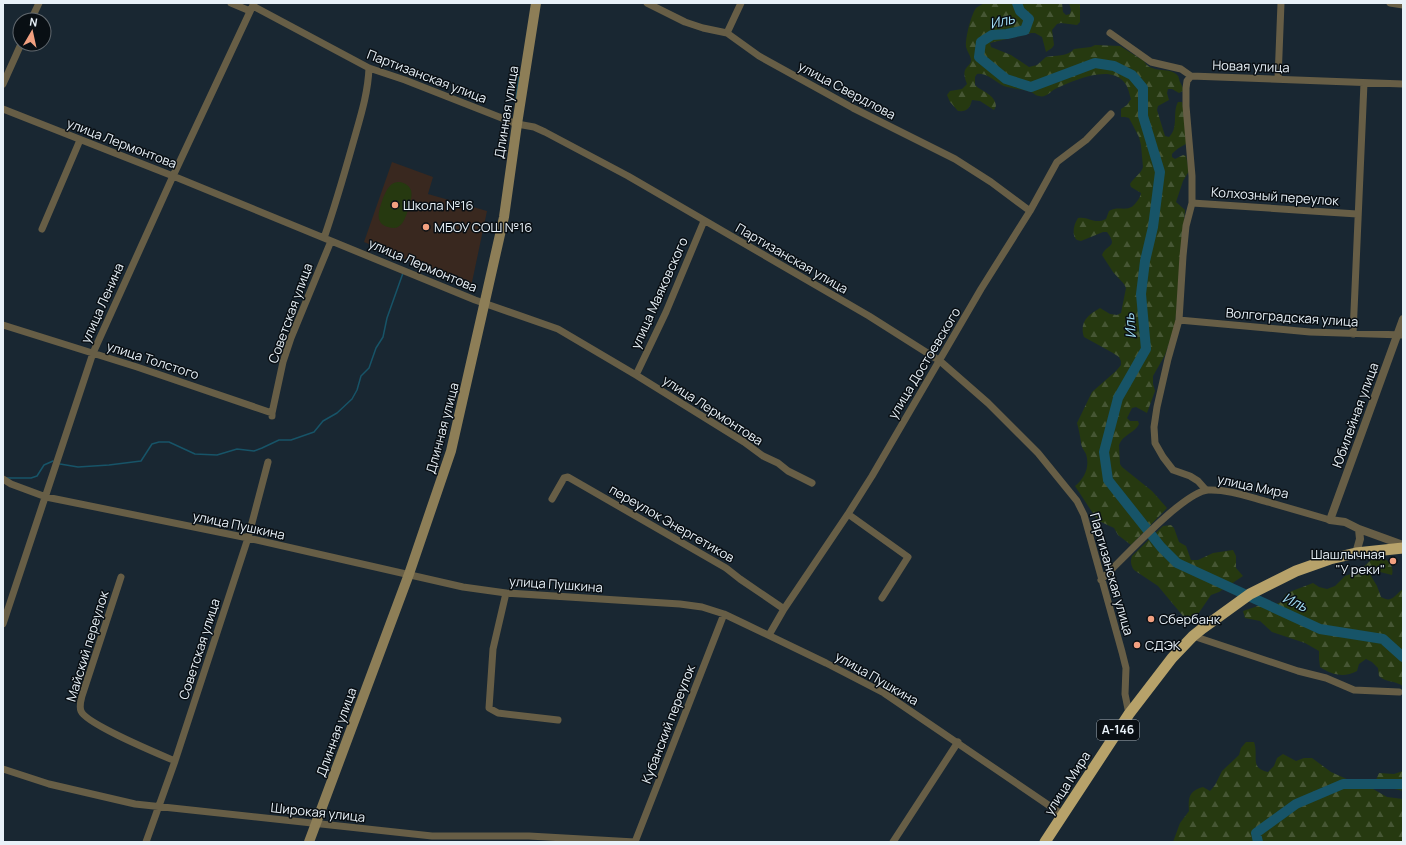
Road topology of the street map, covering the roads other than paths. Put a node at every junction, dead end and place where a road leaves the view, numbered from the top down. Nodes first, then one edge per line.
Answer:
1 (232, 3) edge
2 (536, 3) edge
3 (647, 3) edge
4 (741, 3) edge
5 (1281, 3) edge
6 (1390, 3) edge
7 (1403, 5) edge
8 (252, 7) edge
9 (726, 33) junction
10 (1110, 33) dead end
11 (17, 52) edge
12 (369, 68) junction
13 (1191, 76) junction
14 (1278, 78) junction
15 (3, 84) edge
16 (1364, 84) junction
17 (1403, 84) edge
18 (3, 109) edge
19 (1111, 114) dead end
20 (517, 124) junction
21 (80, 140) junction
22 (173, 176) junction
23 (1192, 203) junction
24 (1030, 211) junction
25 (1357, 214) junction
26 (704, 221) junction
27 (42, 229) dead end
28 (327, 239) junction
29 (485, 304) junction
30 (1403, 319) edge
31 (1179, 320) junction
32 (3, 325) edge
33 (1353, 334) junction
34 (1400, 335) edge
35 (93, 353) junction
36 (940, 361) junction
37 (636, 375) junction
38 (272, 415) joint
39 (268, 462) dead end
40 (3, 479) edge
41 (812, 483) dead end
42 (1206, 490) junction
43 (46, 497) junction
44 (552, 498) dead end
45 (848, 514) junction
46 (1330, 520) junction
47 (1358, 529) junction
48 (248, 538) junction
49 (1403, 546) edge
50 (1356, 553) junction
51 (408, 574) junction
52 (121, 577) dead end
53 (1101, 580) junction
54 (506, 593) junction
55 (882, 598) dead end
56 (784, 609) junction
57 (724, 614) junction
58 (3, 624) edge
59 (769, 635) junction
60 (1192, 636) junction
61 (1399, 692) dead end
62 (1129, 714) junction
63 (558, 720) dead end
64 (958, 742) junction
65 (175, 761) junction
66 (3, 769) edge
67 (159, 806) junction
68 (1063, 815) junction
69 (315, 824) junction
70 (146, 842) edge
71 (309, 842) edge
72 (635, 842) edge
73 (893, 842) edge
74 (1045, 842) edge

1 - 8 street, Партизанская улица
2 - 20 main road, Длинная улица
3 - 9 street, улица Свердлова
4 - 9 street
5 - 14 street
6 - 7 street
8 - 12 street, Партизанская улица
8 - 22 street, улица Ленина
9 - 24 street, улица Свердлова
10 - 13 street, Новая улица
11 - 15 street
12 - 20 street, Партизанская улица
12 - 28 street, Советская улица
13 - 14 street, Новая улица
13 - 23 street
14 - 16 street, Новая улица
16 - 17 street, Новая улица
16 - 25 street, Колхозный переулок
18 - 21 street, улица Лермонтова
19 - 24 street, улица Достоевского
20 - 26 street, Партизанская улица
20 - 29 main road, Длинная улица
21 - 22 street, улица Лермонтова
21 - 27 street
22 - 28 street, улица Лермонтова
22 - 35 street, улица Ленина
23 - 25 street, Колхозный переулок
23 - 31 street
24 - 36 street, улица Достоевского
25 - 33 street, Колхозный переулок
26 - 36 street, Партизанская улица
26 - 37 street, улица Маяковского
28 - 29 street, улица Лермонтова
28 - 38 street, Советская улица
29 - 37 street, улица Лермонтова
29 - 51 main road, Длинная улица
30 - 34 street, Юбилейная улица
31 - 33 street, Волгоградская улица
31 - 42 street
32 - 35 street, улица Толстого
33 - 34 street, Волгоградская улица
34 - 46 street, Юбилейная улица
35 - 38 street, улица Толстого
35 - 43 street, улица Ленина
36 - 45 street, улица Достоевского
36 - 53 street, Партизанская улица
37 - 41 street, улица Лермонтова
39 - 48 street, Советская улица
40 - 43 street, улица Пушкина
42 - 46 street, улица Мира
42 - 53 street, улица Мира
43 - 48 street, улица Пушкина
43 - 58 street, улица Ленина
44 - 56 street, переулок Энергетиков
45 - 55 street
45 - 56 street, улица Достоевского
46 - 47 street, улица Мира
47 - 49 street, улица Мира
47 - 50 street
48 - 51 street, улица Пушкина
48 - 65 street, Советская улица
49 - 50 highway, улица Мира / А-146
50 - 60 highway, улица Мира / А-146
51 - 54 street, улица Пушкина
51 - 69 main road, Длинная улица
52 - 65 street, Майский переулок
53 - 62 street, Партизанская улица
54 - 57 street, улица Пушкина
54 - 63 street
56 - 59 street, улица Достоевского
57 - 59 street, улица Пушкина
57 - 72 street, Кубанский переулок
59 - 64 street, улица Пушкина
60 - 61 street
60 - 62 highway, улица Мира / А-146
62 - 68 highway, улица Мира / А-146
64 - 68 street, улица Пушкина
64 - 73 street
65 - 67 street, Советская улица
66 - 67 street, Широкая улица
67 - 69 street, Широкая улица
67 - 70 street, Советская улица
68 - 74 highway, улица Мира / А-146
69 - 71 main road, Длинная улица
69 - 72 street, Широкая улица

